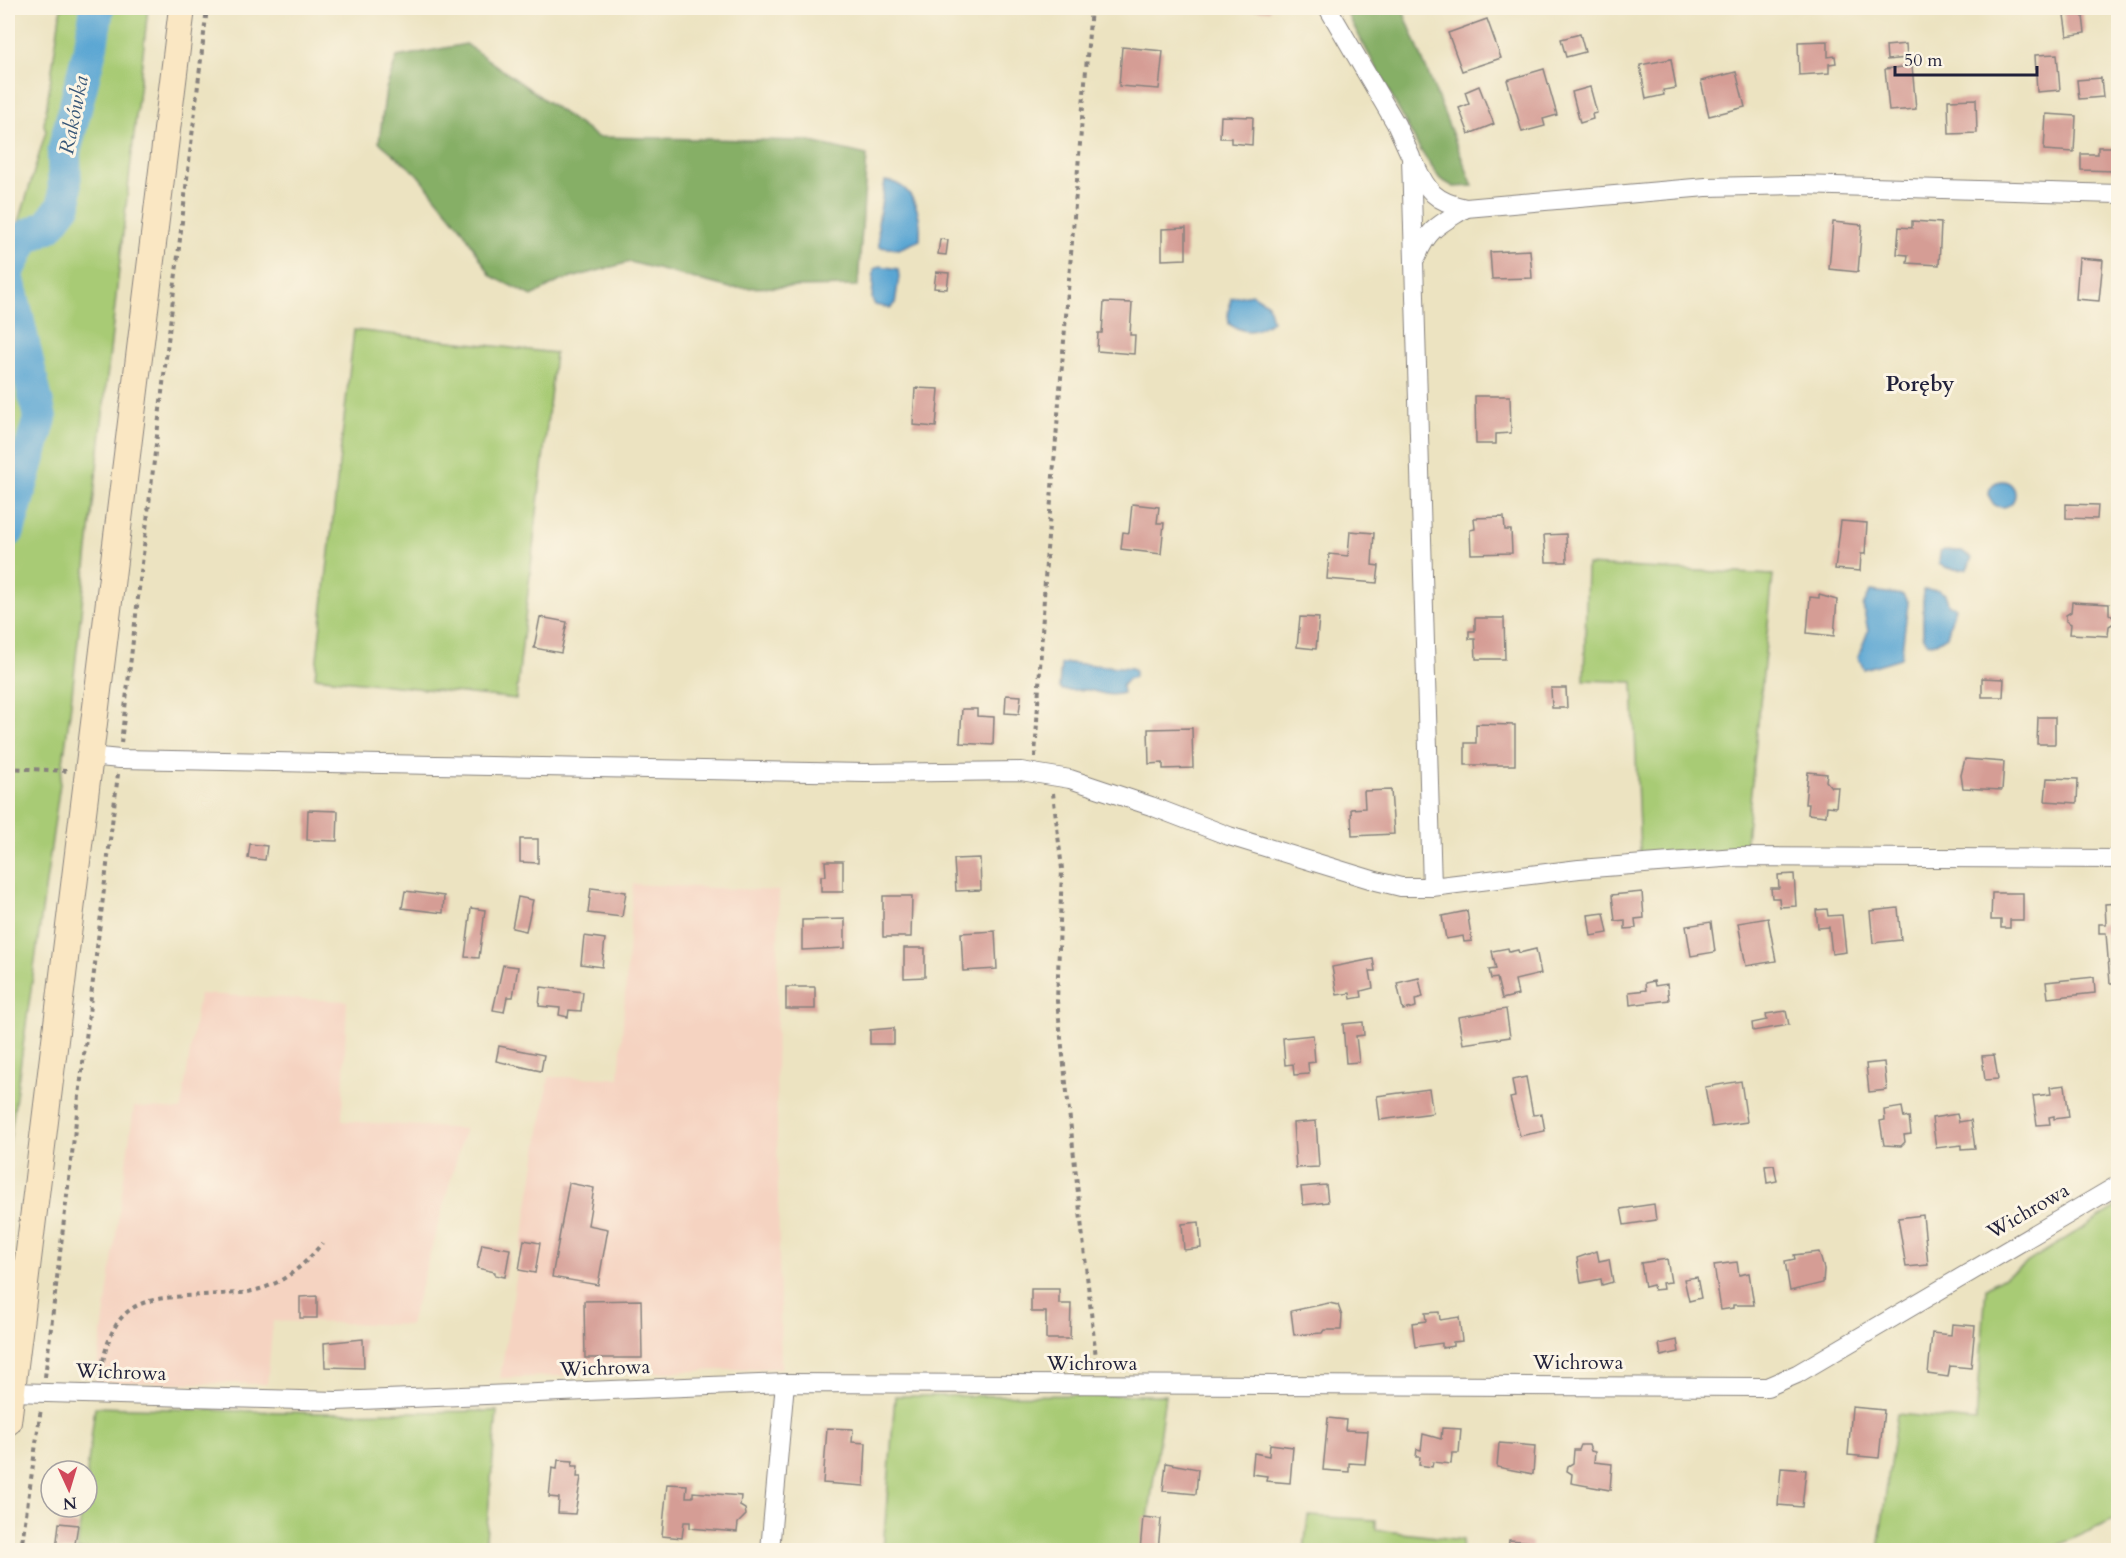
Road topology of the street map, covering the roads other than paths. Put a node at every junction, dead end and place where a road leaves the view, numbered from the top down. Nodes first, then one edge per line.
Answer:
1 (182, 8) edge
2 (1328, 8) edge
3 (1411, 157) junction
4 (2118, 194) edge
5 (1466, 208) junction
6 (1415, 262) junction
7 (88, 766) junction
8 (2118, 859) edge
9 (1432, 887) junction
10 (2118, 1185) edge
11 (785, 1383) junction
12 (12, 1392) junction
13 (8, 1422) edge
14 (771, 1551) edge

1 - 7 street
2 - 3 street
3 - 5 street
3 - 6 street
4 - 5 street
5 - 6 street
6 - 9 street
7 - 9 street
7 - 12 street
8 - 9 street
10 - 11 street, Wichrowa
11 - 12 street, Wichrowa
11 - 14 street
12 - 13 street

